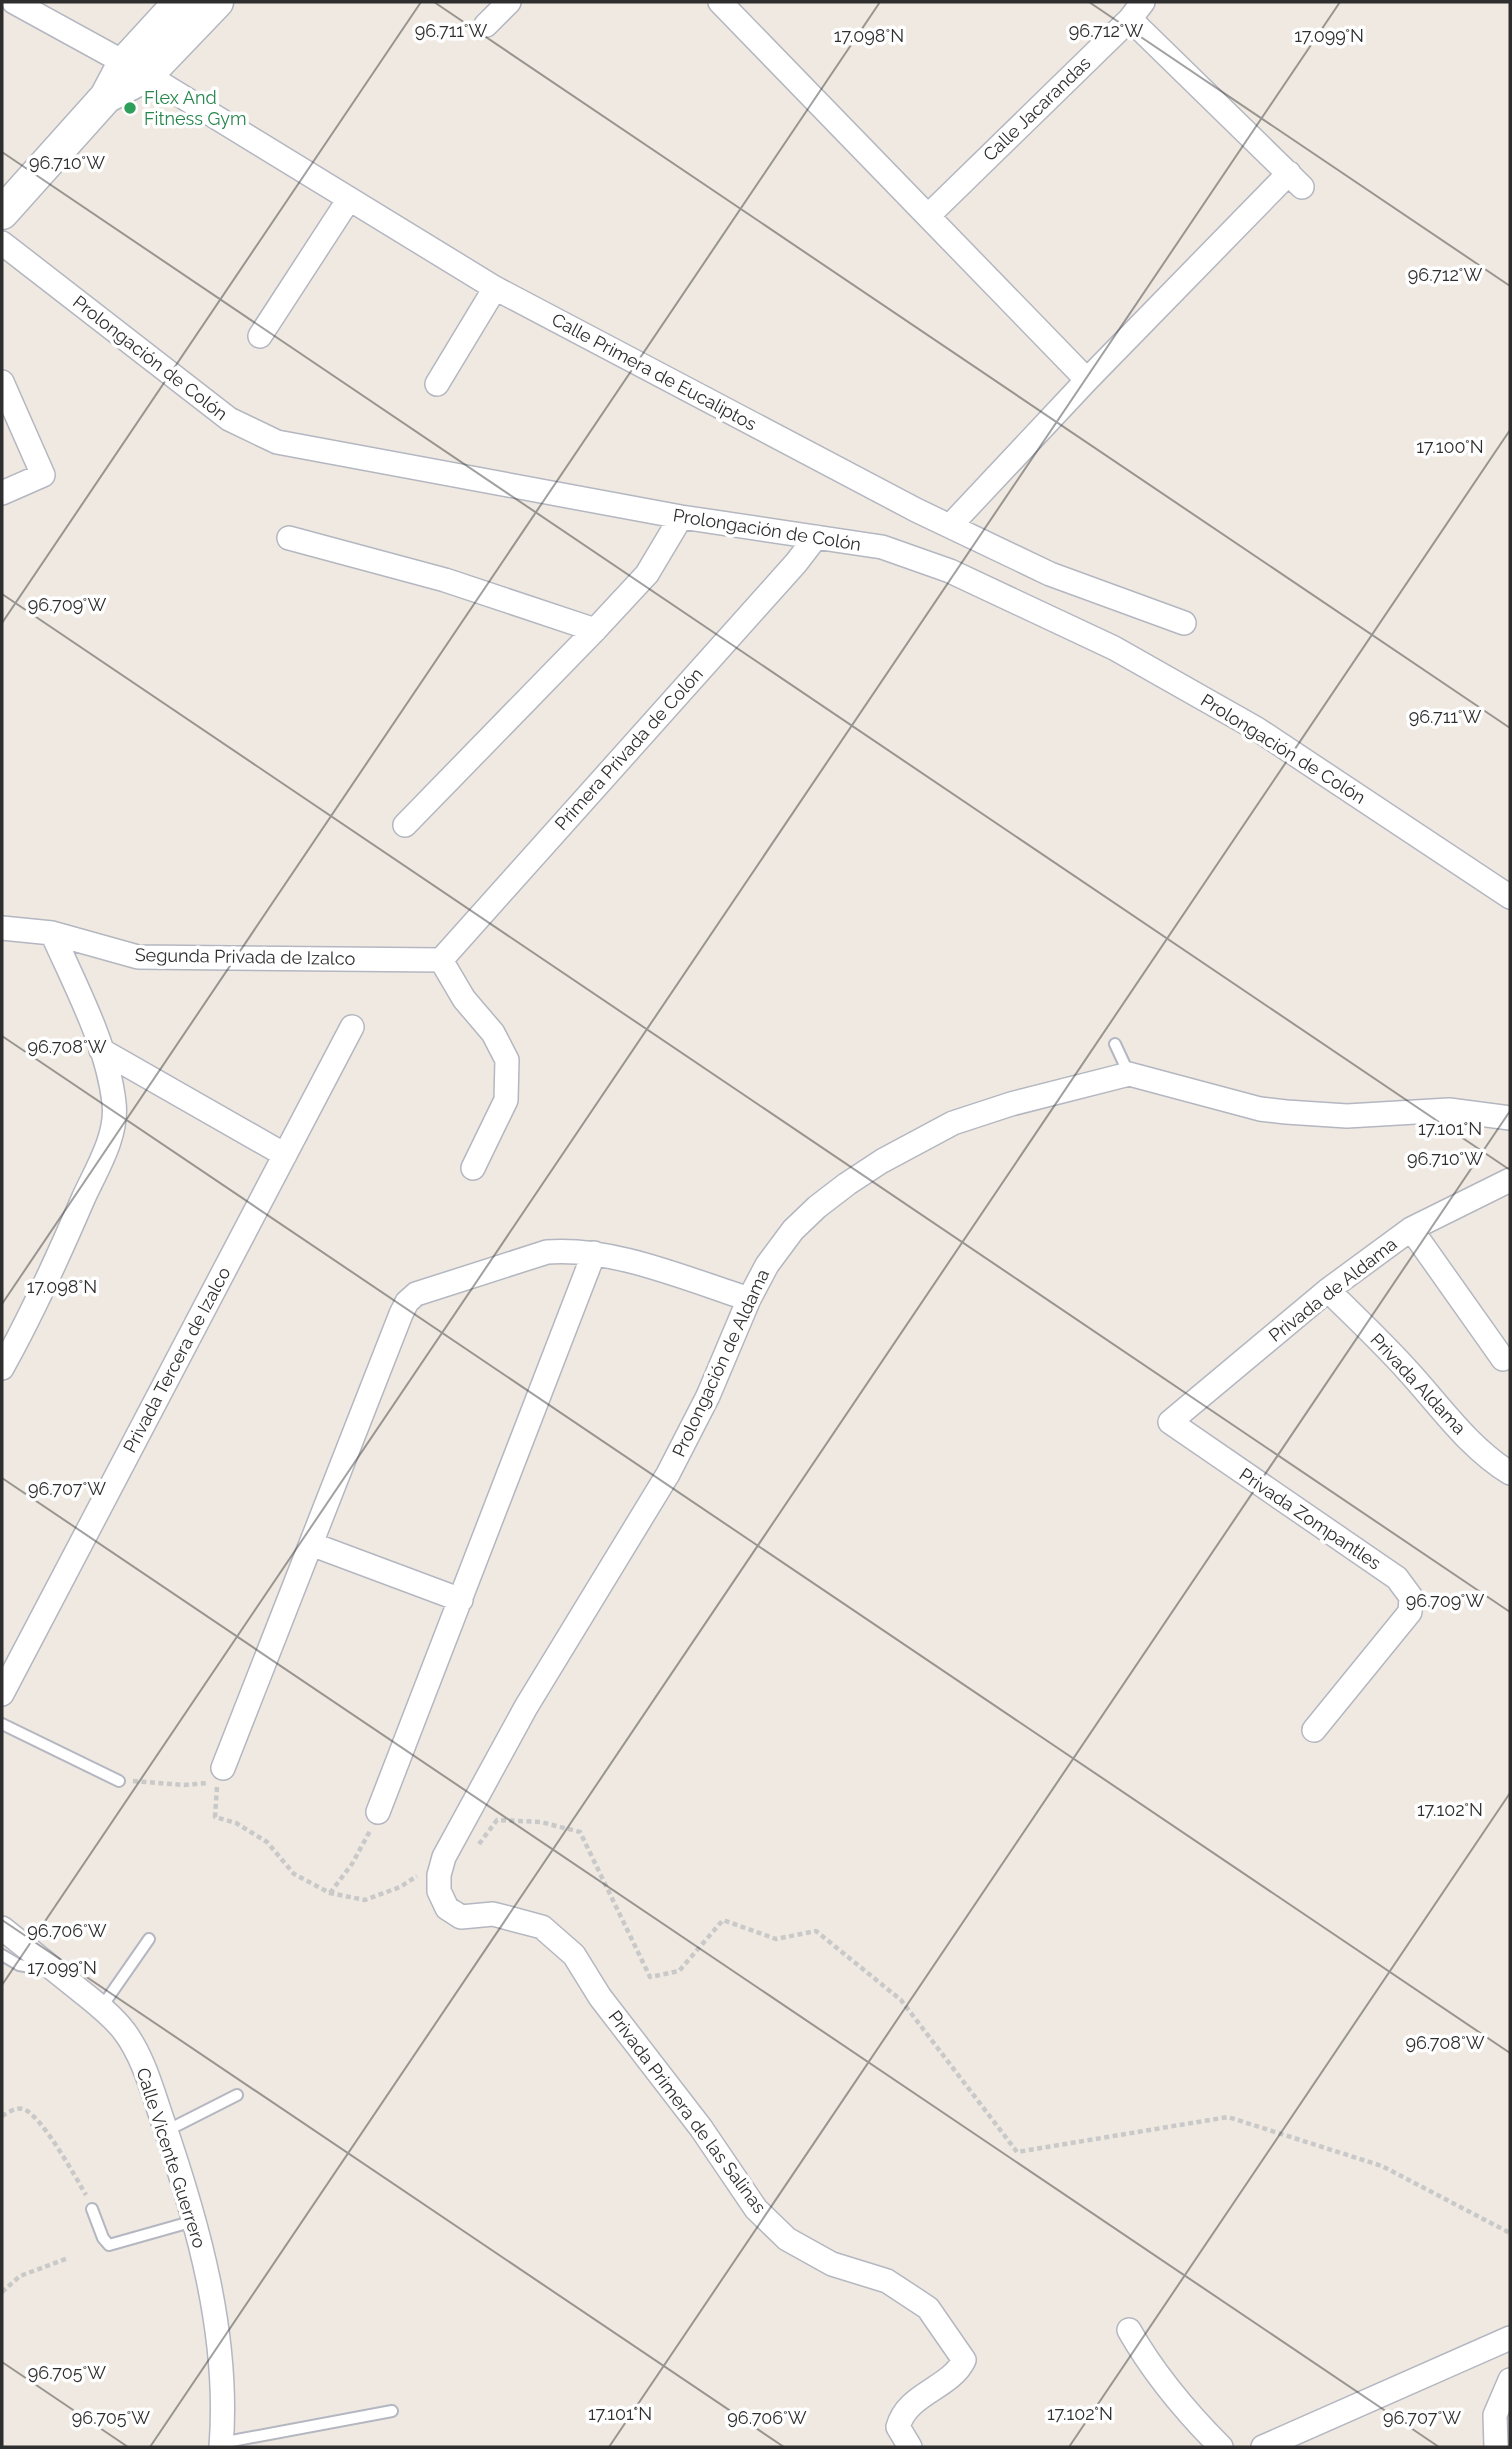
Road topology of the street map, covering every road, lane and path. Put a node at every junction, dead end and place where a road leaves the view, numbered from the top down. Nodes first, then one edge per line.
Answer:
1 (14, 2) edge
2 (180, 2) edge
3 (217, 2) edge
4 (509, 2) edge
5 (720, 2) edge
6 (1137, 10) edge
7 (486, 25) dead end
8 (136, 69) junction
9 (349, 199) junction
10 (2, 212) edge
11 (929, 215) junction
12 (2, 243) edge
13 (495, 288) junction
14 (260, 336) dead end
15 (1087, 380) junction
16 (2, 382) edge
17 (438, 384) dead end
18 (2, 493) edge
19 (681, 517) junction
20 (950, 526) junction
21 (816, 537) junction
22 (289, 538) dead end
23 (1184, 623) dead end
24 (595, 630) junction
25 (405, 825) dead end
26 (1510, 897) edge
27 (2, 928) edge
28 (52, 933) junction
29 (441, 960) junction
30 (352, 1027) dead end
31 (1115, 1044) dead end
32 (102, 1050) junction
33 (1129, 1074) junction
34 (1510, 1118) edge
35 (285, 1154) junction
36 (473, 1168) dead end
37 (1510, 1180) edge
38 (1411, 1229) junction
39 (594, 1253) junction
40 (1328, 1290) junction
41 (749, 1299) junction
42 (1503, 1359) dead end
43 (2, 1368) edge
44 (1170, 1422) joint
45 (1510, 1473) edge
46 (311, 1544) junction
47 (461, 1600) junction
48 (2, 1694) edge
49 (2, 1724) edge
50 (1314, 1730) dead end
51 (223, 1768) dead end
52 (119, 1781) joint
53 (378, 1812) joint
54 (444, 1857) junction
55 (330, 1893) junction
56 (447, 1908) joint
57 (2, 1928) edge
58 (149, 1939) dead end
59 (2, 1955) edge
60 (54, 1970) junction
61 (101, 2008) junction
62 (237, 2095) dead end
63 (2, 2116) edge
64 (166, 2131) junction
65 (92, 2209) joint
66 (195, 2221) junction
67 (1510, 2233) edge
68 (68, 2258) dead end
69 (2, 2292) edge
70 (1129, 2330) dead end
71 (1510, 2338) edge
72 (1510, 2380) edge
73 (392, 2411) dead end
74 (221, 2445) edge
75 (910, 2447) edge
76 (1221, 2447) edge
77 (1263, 2447) edge
78 (1496, 2447) edge

1 - 8 street, Calle Primera de Eucaliptos
2 - 8 main road
3 - 8 main road
4 - 7 street
5 - 11 street
6 - 11 street, Calle Jacarandas
6 - 15 street
8 - 9 street, Calle Primera de Eucaliptos
8 - 10 main road
9 - 13 street, Calle Primera de Eucaliptos
9 - 14 street
11 - 15 street
12 - 19 street, Prolongación de Colón
13 - 17 street
13 - 20 street, Calle Primera de Eucaliptos
15 - 20 street
16 - 18 street
19 - 21 street, Prolongación de Colón
19 - 24 street
20 - 23 street, Calle Primera de Eucaliptos
21 - 26 street, Prolongación de Colón
21 - 29 street, Primera Privada de Colón
22 - 24 street
24 - 25 street
27 - 28 street, Segunda Privada de Izalco
28 - 29 street, Segunda Privada de Izalco
28 - 32 street
29 - 36 street
30 - 35 street, Privada Tercera de Izalco
31 - 33 lane
32 - 35 street
32 - 43 street
33 - 34 street, Prolongación de Aldama
33 - 41 street, Prolongación de Aldama
35 - 48 street, Privada Tercera de Izalco
37 - 38 street, Privada de Aldama
38 - 40 street, Privada de Aldama
38 - 42 street
39 - 41 street
39 - 46 street
39 - 47 street
40 - 44 street, Privada de Aldama
40 - 45 street, Privada Aldama
41 - 54 street, Prolongación de Aldama
44 - 50 street, Privada Zompantles
46 - 47 street
46 - 51 street
47 - 53 street
49 - 52 lane
52 - 55 path
53 - 55 path
54 - 55 path
54 - 56 street, Prolongación de Aldama
54 - 67 path
56 - 75 street, Privada Primera de las Salinas
57 - 60 street, Calle Vicente Guerrero
58 - 61 lane
59 - 60 lane
60 - 61 street, Calle Vicente Guerrero
61 - 64 street, Calle Vicente Guerrero
62 - 64 lane
63 - 65 path
64 - 66 street, Calle Vicente Guerrero
65 - 66 lane
66 - 74 street, Calle Vicente Guerrero
68 - 69 path
70 - 76 street
71 - 77 street
72 - 78 street
73 - 74 lane

